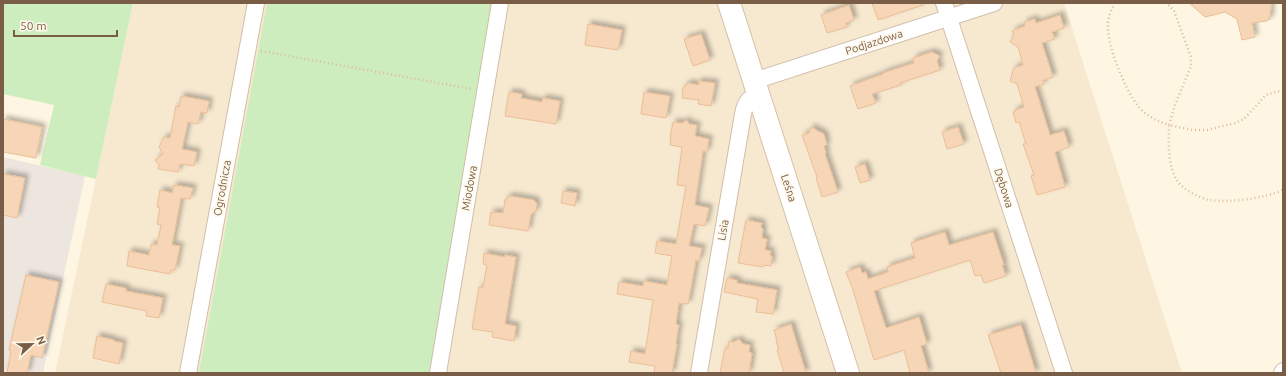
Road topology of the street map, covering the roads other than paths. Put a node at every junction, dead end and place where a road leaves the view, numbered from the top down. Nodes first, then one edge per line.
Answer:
1 (256, 3) edge
2 (500, 3) edge
3 (729, 3) edge
4 (994, 3) edge
5 (946, 10) edge
6 (757, 88) junction
7 (188, 373) edge
8 (438, 373) edge
9 (699, 373) edge
10 (848, 373) edge
11 (1064, 373) edge

1 - 7 street, Ogrodnicza
2 - 8 street, Miodowa
3 - 6 street, Leśna
4 - 5 street, Podjazdowa
5 - 6 street, Podjazdowa
5 - 11 street, Dębowa
6 - 9 street, Lisia
6 - 10 street, Leśna

